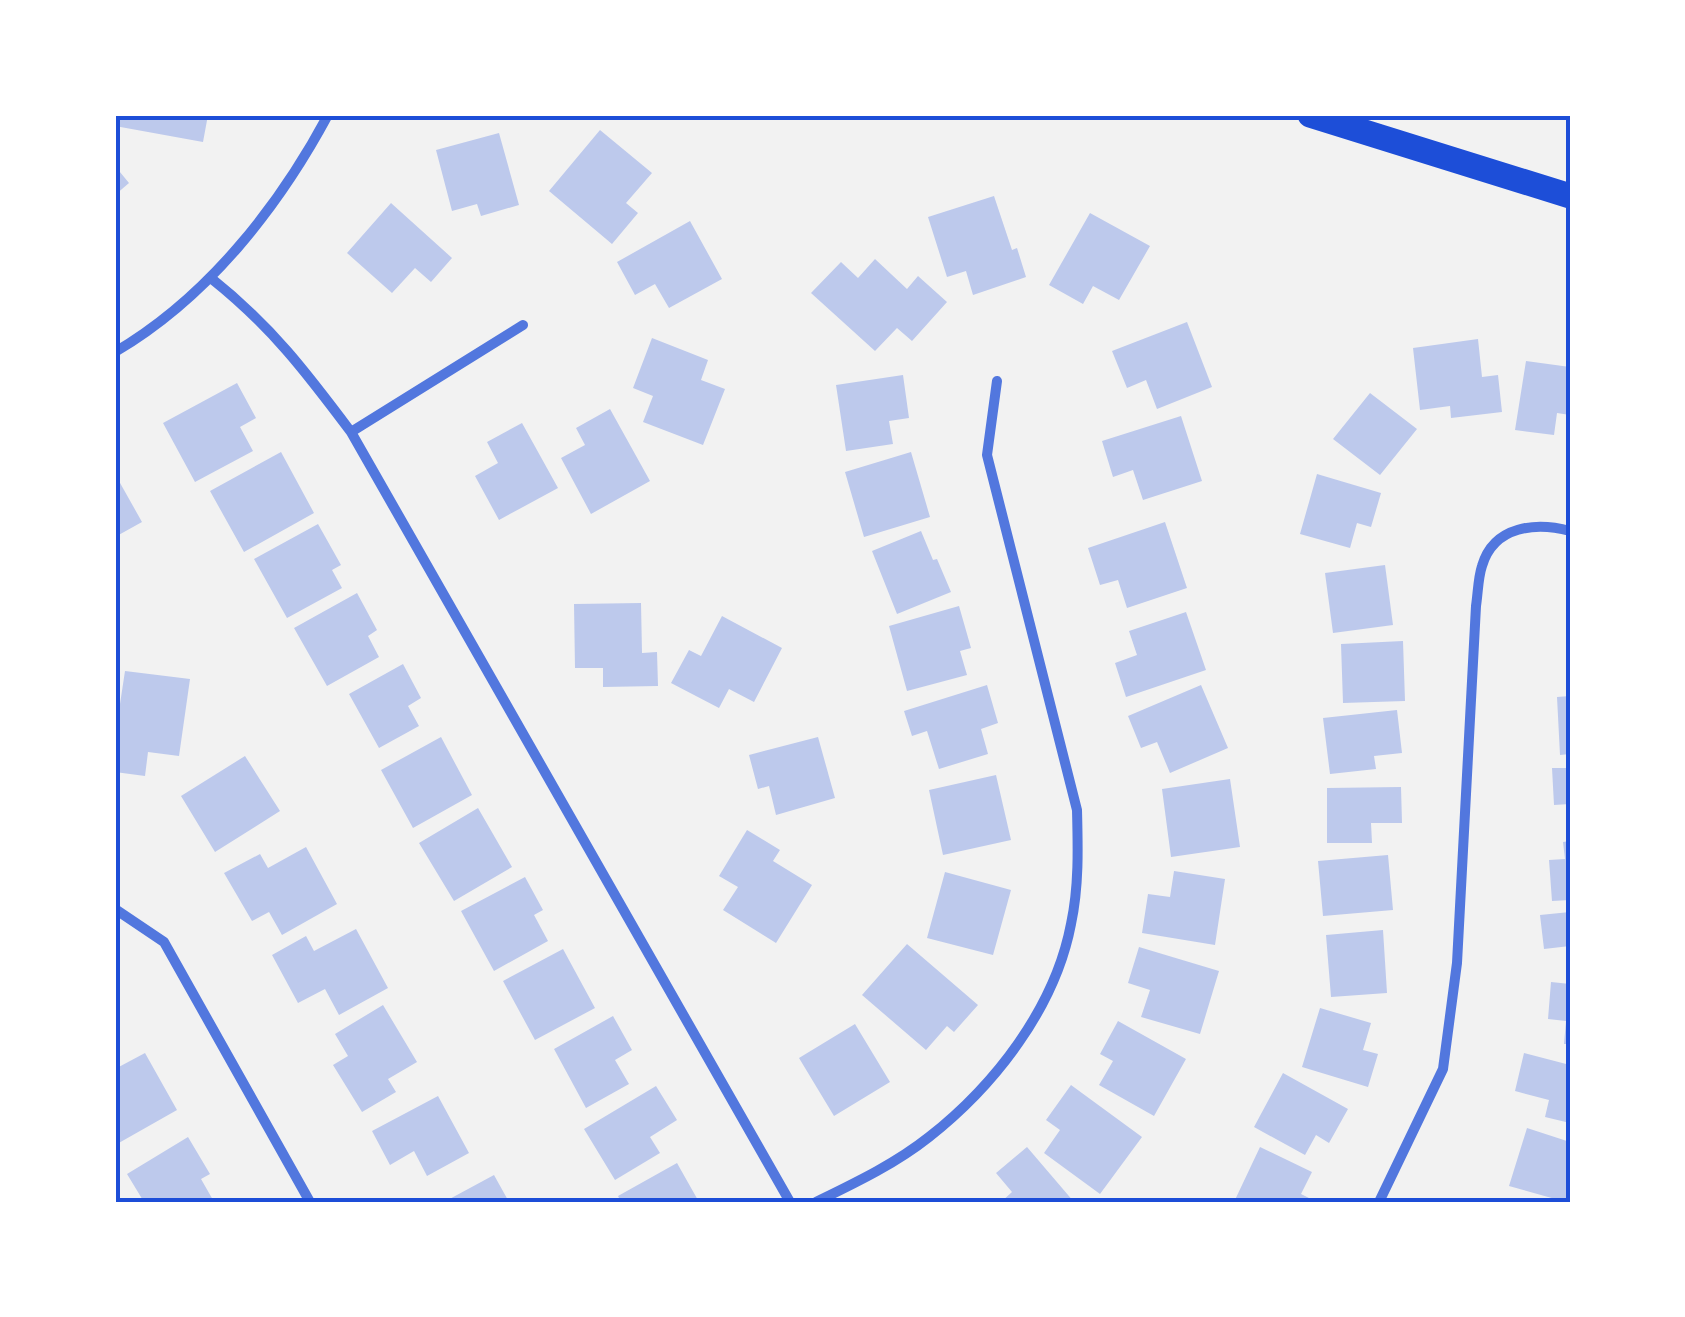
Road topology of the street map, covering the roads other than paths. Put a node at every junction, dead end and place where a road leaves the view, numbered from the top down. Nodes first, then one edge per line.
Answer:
1 (328, 115) edge
2 (1310, 115) edge
3 (1570, 196) edge
4 (212, 278) junction
5 (523, 325) dead end
6 (115, 352) edge
7 (997, 380) dead end
8 (351, 432) junction
9 (1570, 532) edge
10 (115, 909) edge
11 (310, 1202) edge
12 (790, 1202) edge
13 (816, 1202) edge
14 (1378, 1202) edge

1 - 4 street
2 - 3 main road
4 - 6 street
4 - 8 street
5 - 8 street
7 - 13 street
8 - 12 street
9 - 14 street
10 - 11 street

